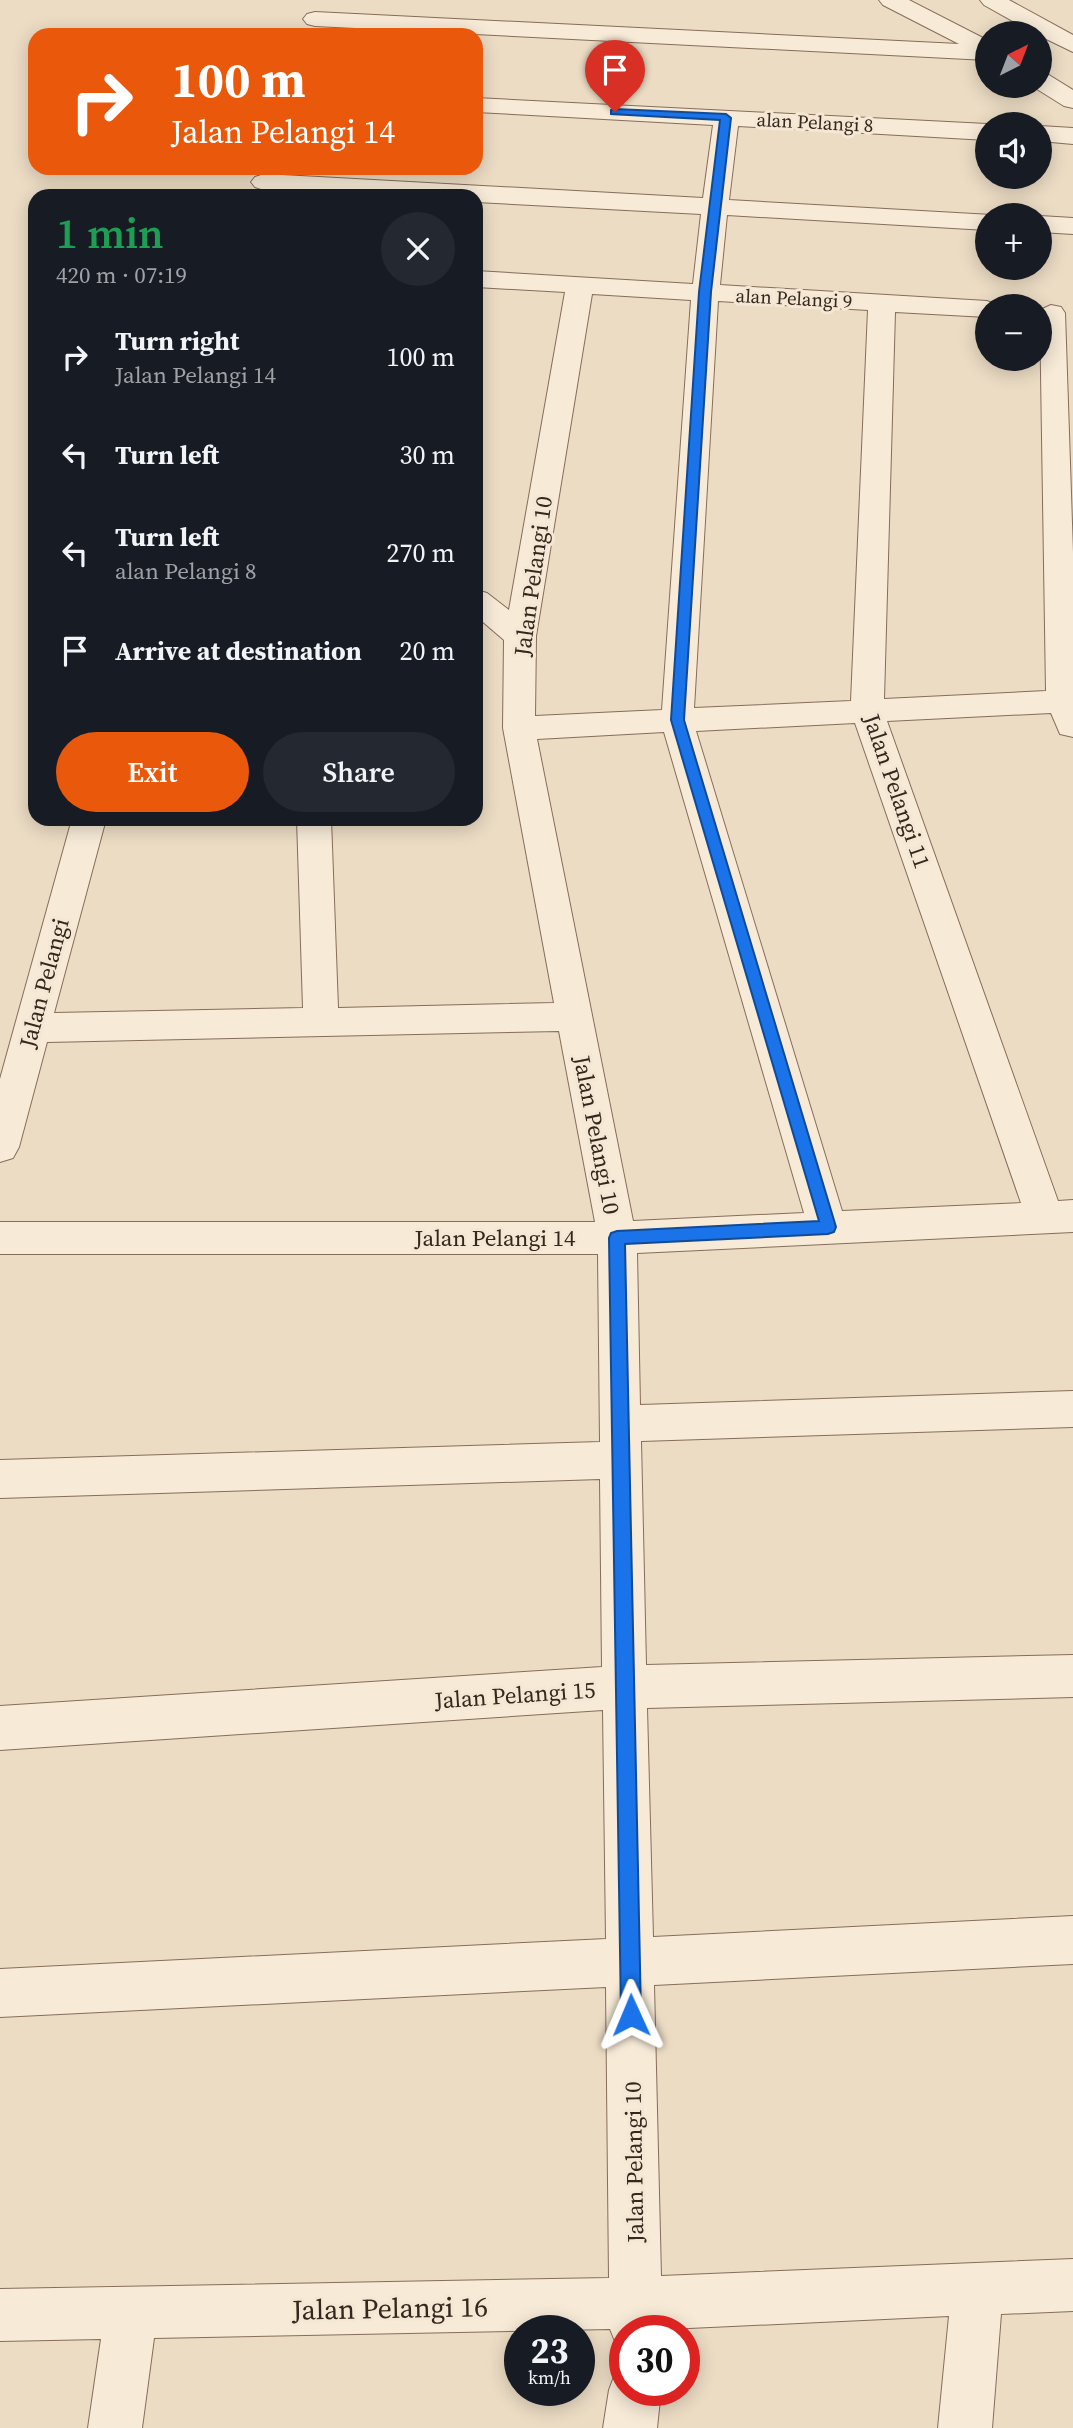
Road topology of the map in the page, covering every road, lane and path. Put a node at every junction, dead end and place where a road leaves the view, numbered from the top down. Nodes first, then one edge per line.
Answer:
1 (891, 0) edge
2 (992, 0) edge
3 (315, 18) edge
4 (975, 45) edge
5 (1073, 45) edge
6 (975, 50) edge
7 (1052, 88) edge
8 (1073, 102) edge
9 (483, 105) edge
10 (726, 118) junction
11 (975, 131) edge
12 (1052, 135) edge
13 (1073, 136) edge
14 (264, 182) edge
15 (395, 189) edge
16 (483, 194) edge
17 (714, 206) junction
18 (975, 221) edge
19 (1052, 225) edge
20 (1073, 226) edge
21 (483, 279) edge
22 (580, 285) junction
23 (705, 292) junction
24 (882, 303) junction
25 (975, 308) edge
26 (1054, 313) edge
27 (483, 606) edge
28 (520, 636) junction
29 (1069, 710) edge
30 (867, 711) junction
31 (677, 720) junction
32 (519, 728) junction
33 (87, 826) edge
34 (314, 826) edge
35 (574, 1017) junction
36 (321, 1022) junction
37 (32, 1028) junction
38 (0, 1147) edge
39 (1059, 1216) edge
40 (828, 1227) junction
41 (0, 1238) edge
42 (617, 1238) junction
43 (1073, 1409) edge
44 (620, 1442) junction
45 (0, 1479) edge
46 (1073, 1676) edge
47 (626, 1687) junction
48 (0, 1728) edge
49 (1073, 1940) edge
50 (630, 1962) junction
51 (0, 1993) edge
52 (1073, 2285) edge
53 (977, 2290) junction
54 (131, 2313) junction
55 (0, 2315) edge
56 (636, 2315) edge
57 (661, 2315) edge
58 (609, 2317) edge
59 (633, 2406) edge
60 (115, 2428) edge
61 (630, 2428) edge
62 (965, 2428) edge

1 - 4 street
2 - 5 street
3 - 6 street
7 - 8 street
9 - 10 street, alan Pelangi 8
10 - 11 street, alan Pelangi 8
10 - 17 street
12 - 13 street
14 - 15 street
16 - 17 street
17 - 18 street
17 - 23 street
19 - 20 street
21 - 22 street, alan Pelangi 9
22 - 23 street, alan Pelangi 9
22 - 28 street, Jalan Pelangi 10
23 - 24 street, alan Pelangi 9
23 - 31 street
24 - 25 street, alan Pelangi 9
24 - 30 street, Jalan Pelangi 11
26 - 29 street
27 - 28 street
28 - 32 street, Jalan Pelangi 10
29 - 30 street
30 - 31 street
30 - 39 street, Jalan Pelangi 11
31 - 32 street
31 - 40 street
32 - 35 street, Jalan Pelangi 10
33 - 37 street, Jalan Pelangi
34 - 36 street
35 - 36 street
35 - 42 street, Jalan Pelangi 10
36 - 37 street
37 - 38 street, Jalan Pelangi
39 - 40 street, Jalan Pelangi 14
40 - 42 street, Jalan Pelangi 14
41 - 42 street, Jalan Pelangi 14
42 - 44 street, Jalan Pelangi 10
43 - 44 street
44 - 45 street
44 - 47 street, Jalan Pelangi 10
46 - 47 street, Jalan Pelangi 15
47 - 48 street, Jalan Pelangi 15
47 - 50 street, Jalan Pelangi 10
49 - 50 street
50 - 51 street
50 - 56 street, Jalan Pelangi 10
52 - 53 street, Jalan Pelangi 16
53 - 57 street, Jalan Pelangi 16
53 - 62 street
54 - 55 street, Jalan Pelangi 16
54 - 58 street, Jalan Pelangi 16
54 - 60 street
59 - 61 street

